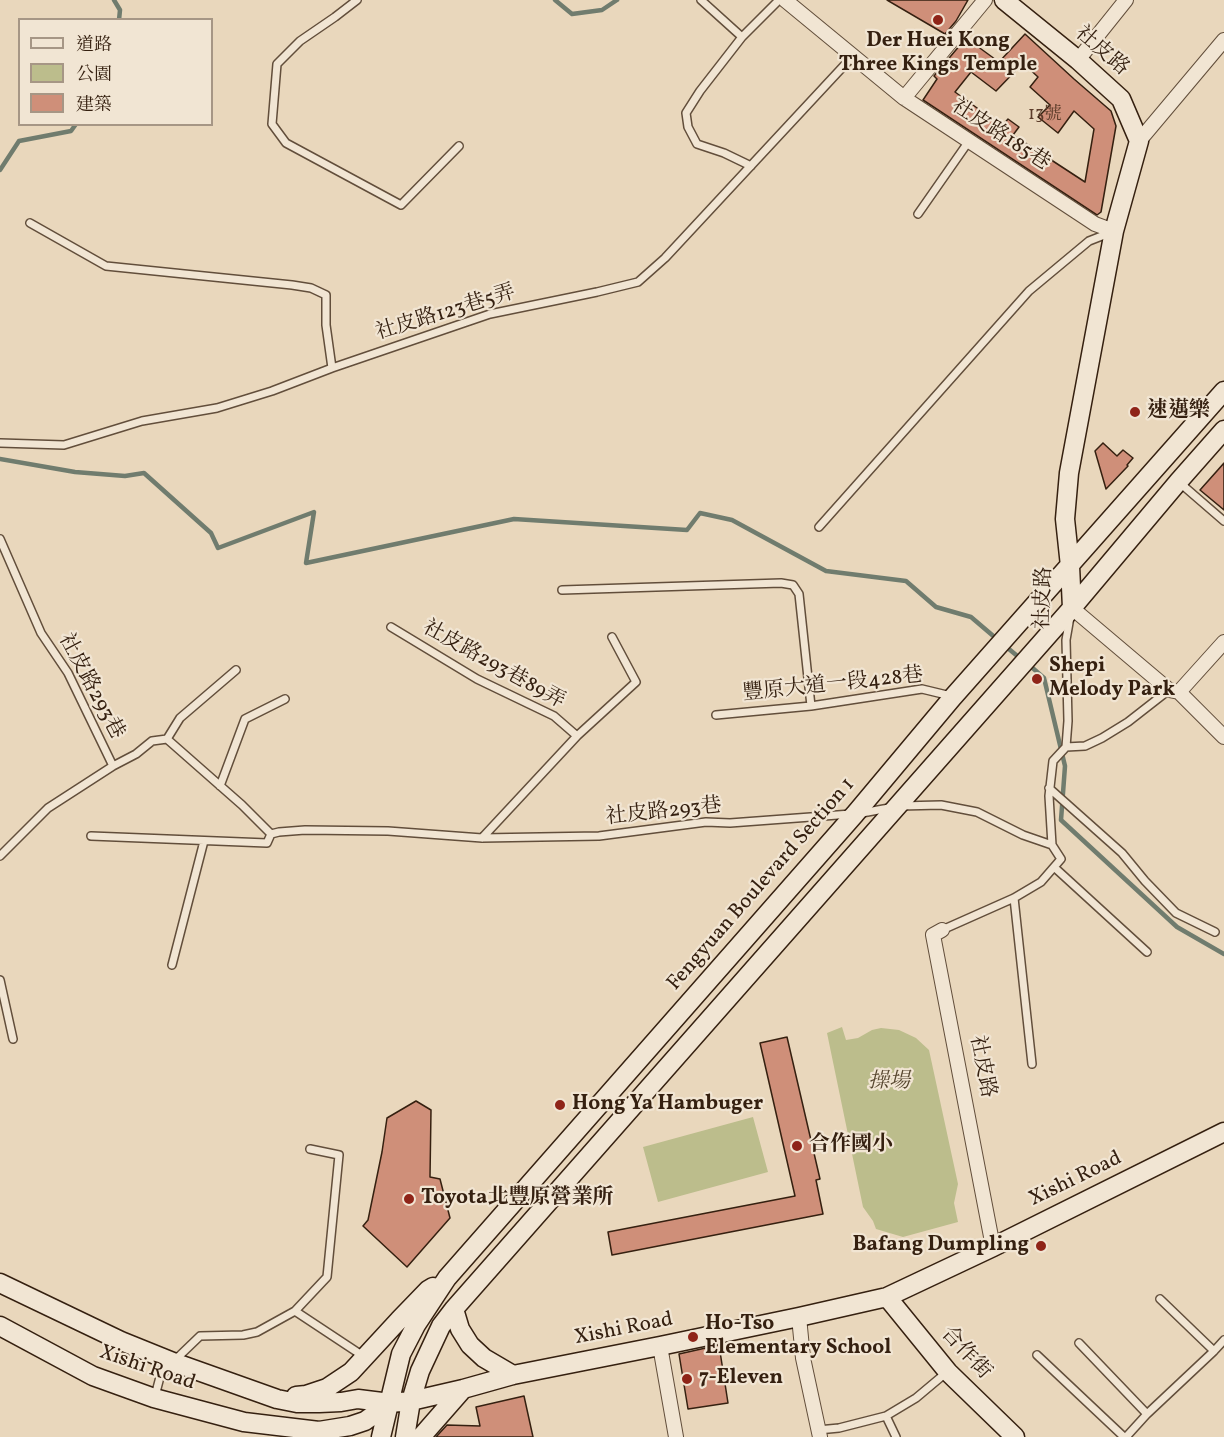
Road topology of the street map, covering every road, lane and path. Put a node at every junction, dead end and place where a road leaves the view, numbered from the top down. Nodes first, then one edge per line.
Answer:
1 (357, 0) edge
2 (701, 0) edge
3 (779, 0) edge
4 (785, 0) edge
5 (985, 0) edge
6 (1004, 0) edge
7 (1126, 0) edge
8 (742, 37) junction
9 (1224, 40) edge
10 (852, 57) junction
11 (1219, 58) edge
12 (1078, 60) junction
13 (904, 98) junction
14 (969, 141) junction
15 (1139, 141) junction
16 (459, 146) dead end
17 (751, 166) junction
18 (918, 214) dead end
19 (30, 223) dead end
20 (1114, 231) junction
21 (332, 368) junction
22 (1224, 391) edge
23 (1224, 430) edge
24 (0, 442) edge
25 (1178, 482) junction
26 (1224, 521) edge
27 (819, 527) dead end
28 (0, 538) edge
29 (1070, 566) junction
30 (562, 590) dead end
31 (1072, 608) junction
32 (391, 627) dead end
33 (612, 637) dead end
34 (1224, 642) edge
35 (236, 670) dead end
36 (1174, 691) junction
37 (953, 697) junction
38 (285, 699) dead end
39 (811, 706) junction
40 (716, 715) dead end
41 (577, 736) junction
42 (1224, 737) edge
43 (167, 739) junction
44 (1066, 747) junction
45 (113, 766) junction
46 (220, 786) junction
47 (1049, 788) junction
48 (897, 807) junction
49 (855, 814) junction
50 (271, 834) junction
51 (91, 836) dead end
52 (482, 838) junction
53 (204, 841) junction
54 (1052, 845) junction
55 (0, 856) edge
56 (1054, 867) junction
57 (1014, 898) junction
58 (942, 930) joint
59 (1215, 932) dead end
60 (1147, 952) dead end
61 (172, 965) dead end
62 (0, 980) edge
63 (13, 1039) dead end
64 (1032, 1064) dead end
65 (1224, 1132) edge
66 (310, 1149) dead end
67 (993, 1247) junction
68 (447, 1278) junction
69 (0, 1283) edge
70 (887, 1297) junction
71 (1160, 1299) dead end
72 (453, 1309) junction
73 (295, 1311) junction
74 (799, 1317) junction
75 (0, 1326) edge
76 (1224, 1340) edge
77 (1079, 1343) dead end
78 (660, 1346) junction
79 (1214, 1351) junction
80 (1037, 1355) dead end
81 (366, 1358) junction
82 (173, 1362) junction
83 (948, 1372) junction
84 (513, 1375) junction
85 (463, 1389) junction
86 (154, 1398) junction
87 (277, 1398) junction
88 (411, 1401) junction
89 (390, 1403) junction
90 (1147, 1414) junction
91 (886, 1416) junction
92 (819, 1433) edge
93 (324, 1434) edge
94 (1129, 1436) edge
95 (381, 1437) edge
96 (405, 1437) edge
97 (421, 1437) edge
98 (676, 1437) edge
99 (896, 1437) edge
100 (1016, 1437) edge

1 - 16 lane
2 - 8 lane
3 - 8 lane
4 - 10 street, 社皮路185巷
5 - 13 street
6 - 12 street, 社皮路
7 - 12 street
8 - 17 lane
9 - 11 street
10 - 13 street, 社皮路185巷
10 - 17 lane, 社皮路123巷5弄
11 - 15 street
12 - 15 street, 社皮路
13 - 14 street, 社皮路185巷
14 - 18 lane
14 - 20 street, 社皮路185巷
15 - 20 street, 社皮路
17 - 21 lane, 社皮路123巷5弄
19 - 21 lane
20 - 27 lane
20 - 29 street, 社皮路
21 - 24 lane, 社皮路123巷5弄
22 - 29 street, Fengyuan Boulevard Section 1
23 - 25 street
25 - 26 lane
25 - 31 street
28 - 45 lane, 社皮路293巷
29 - 31 street, 社皮路
29 - 37 street, Fengyuan Boulevard Section 1
30 - 39 lane
31 - 36 street
31 - 44 lane, 社皮路
31 - 48 street
32 - 41 lane, 社皮路293巷89弄
33 - 41 lane, 社皮路293巷89弄
34 - 36 street
35 - 43 lane
36 - 42 street
36 - 44 lane
37 - 39 lane, 豐原大道一段428巷
37 - 49 street, Fengyuan Boulevard Section 1
38 - 46 lane
39 - 40 lane, 豐原大道一段428巷
41 - 52 lane, 社皮路293巷89弄
43 - 45 lane, 社皮路293巷
43 - 46 lane
44 - 47 lane, 社皮路
45 - 55 lane
46 - 50 lane
47 - 54 lane, 社皮路
47 - 59 lane
48 - 49 lane, 社皮路293巷
48 - 54 lane, 社皮路293巷
48 - 72 street
49 - 52 lane, 社皮路293巷
49 - 68 street, Fengyuan Boulevard Section 1
50 - 52 lane, 社皮路293巷
50 - 53 lane, 社皮路293巷
51 - 53 lane, 社皮路293巷
53 - 61 lane
54 - 56 lane, 社皮路
56 - 57 lane, 社皮路
56 - 60 lane
57 - 58 lane, 社皮路
57 - 64 lane
58 - 67 street, 社皮路
62 - 63 lane
65 - 67 street, Xishi Road
66 - 73 lane
67 - 70 street, Xishi Road
68 - 81 street
68 - 89 street, Fengyuan Boulevard Section 1
69 - 82 street, Xishi Road
70 - 74 street, Xishi Road
70 - 83 street, 合作街
71 - 79 lane
72 - 84 street
72 - 88 street
73 - 81 lane
73 - 82 lane
74 - 78 street, Xishi Road
74 - 92 street
75 - 86 street, Xishi Road
76 - 79 lane
77 - 90 lane
78 - 84 street, Xishi Road
78 - 98 street
79 - 90 lane
80 - 94 lane
81 - 87 street
82 - 86 lane
82 - 87 street, Xishi Road
83 - 91 lane
83 - 100 street, 合作街
84 - 85 street, Xishi Road
85 - 88 street, Xishi Road
85 - 97 street
86 - 93 street, Xishi Road
87 - 89 street, Xishi Road
88 - 89 street, Xishi Road
88 - 96 street
89 - 93 street, Xishi Road
89 - 95 street, Fengyuan Boulevard Section 1
90 - 94 lane
91 - 92 lane
91 - 99 lane

